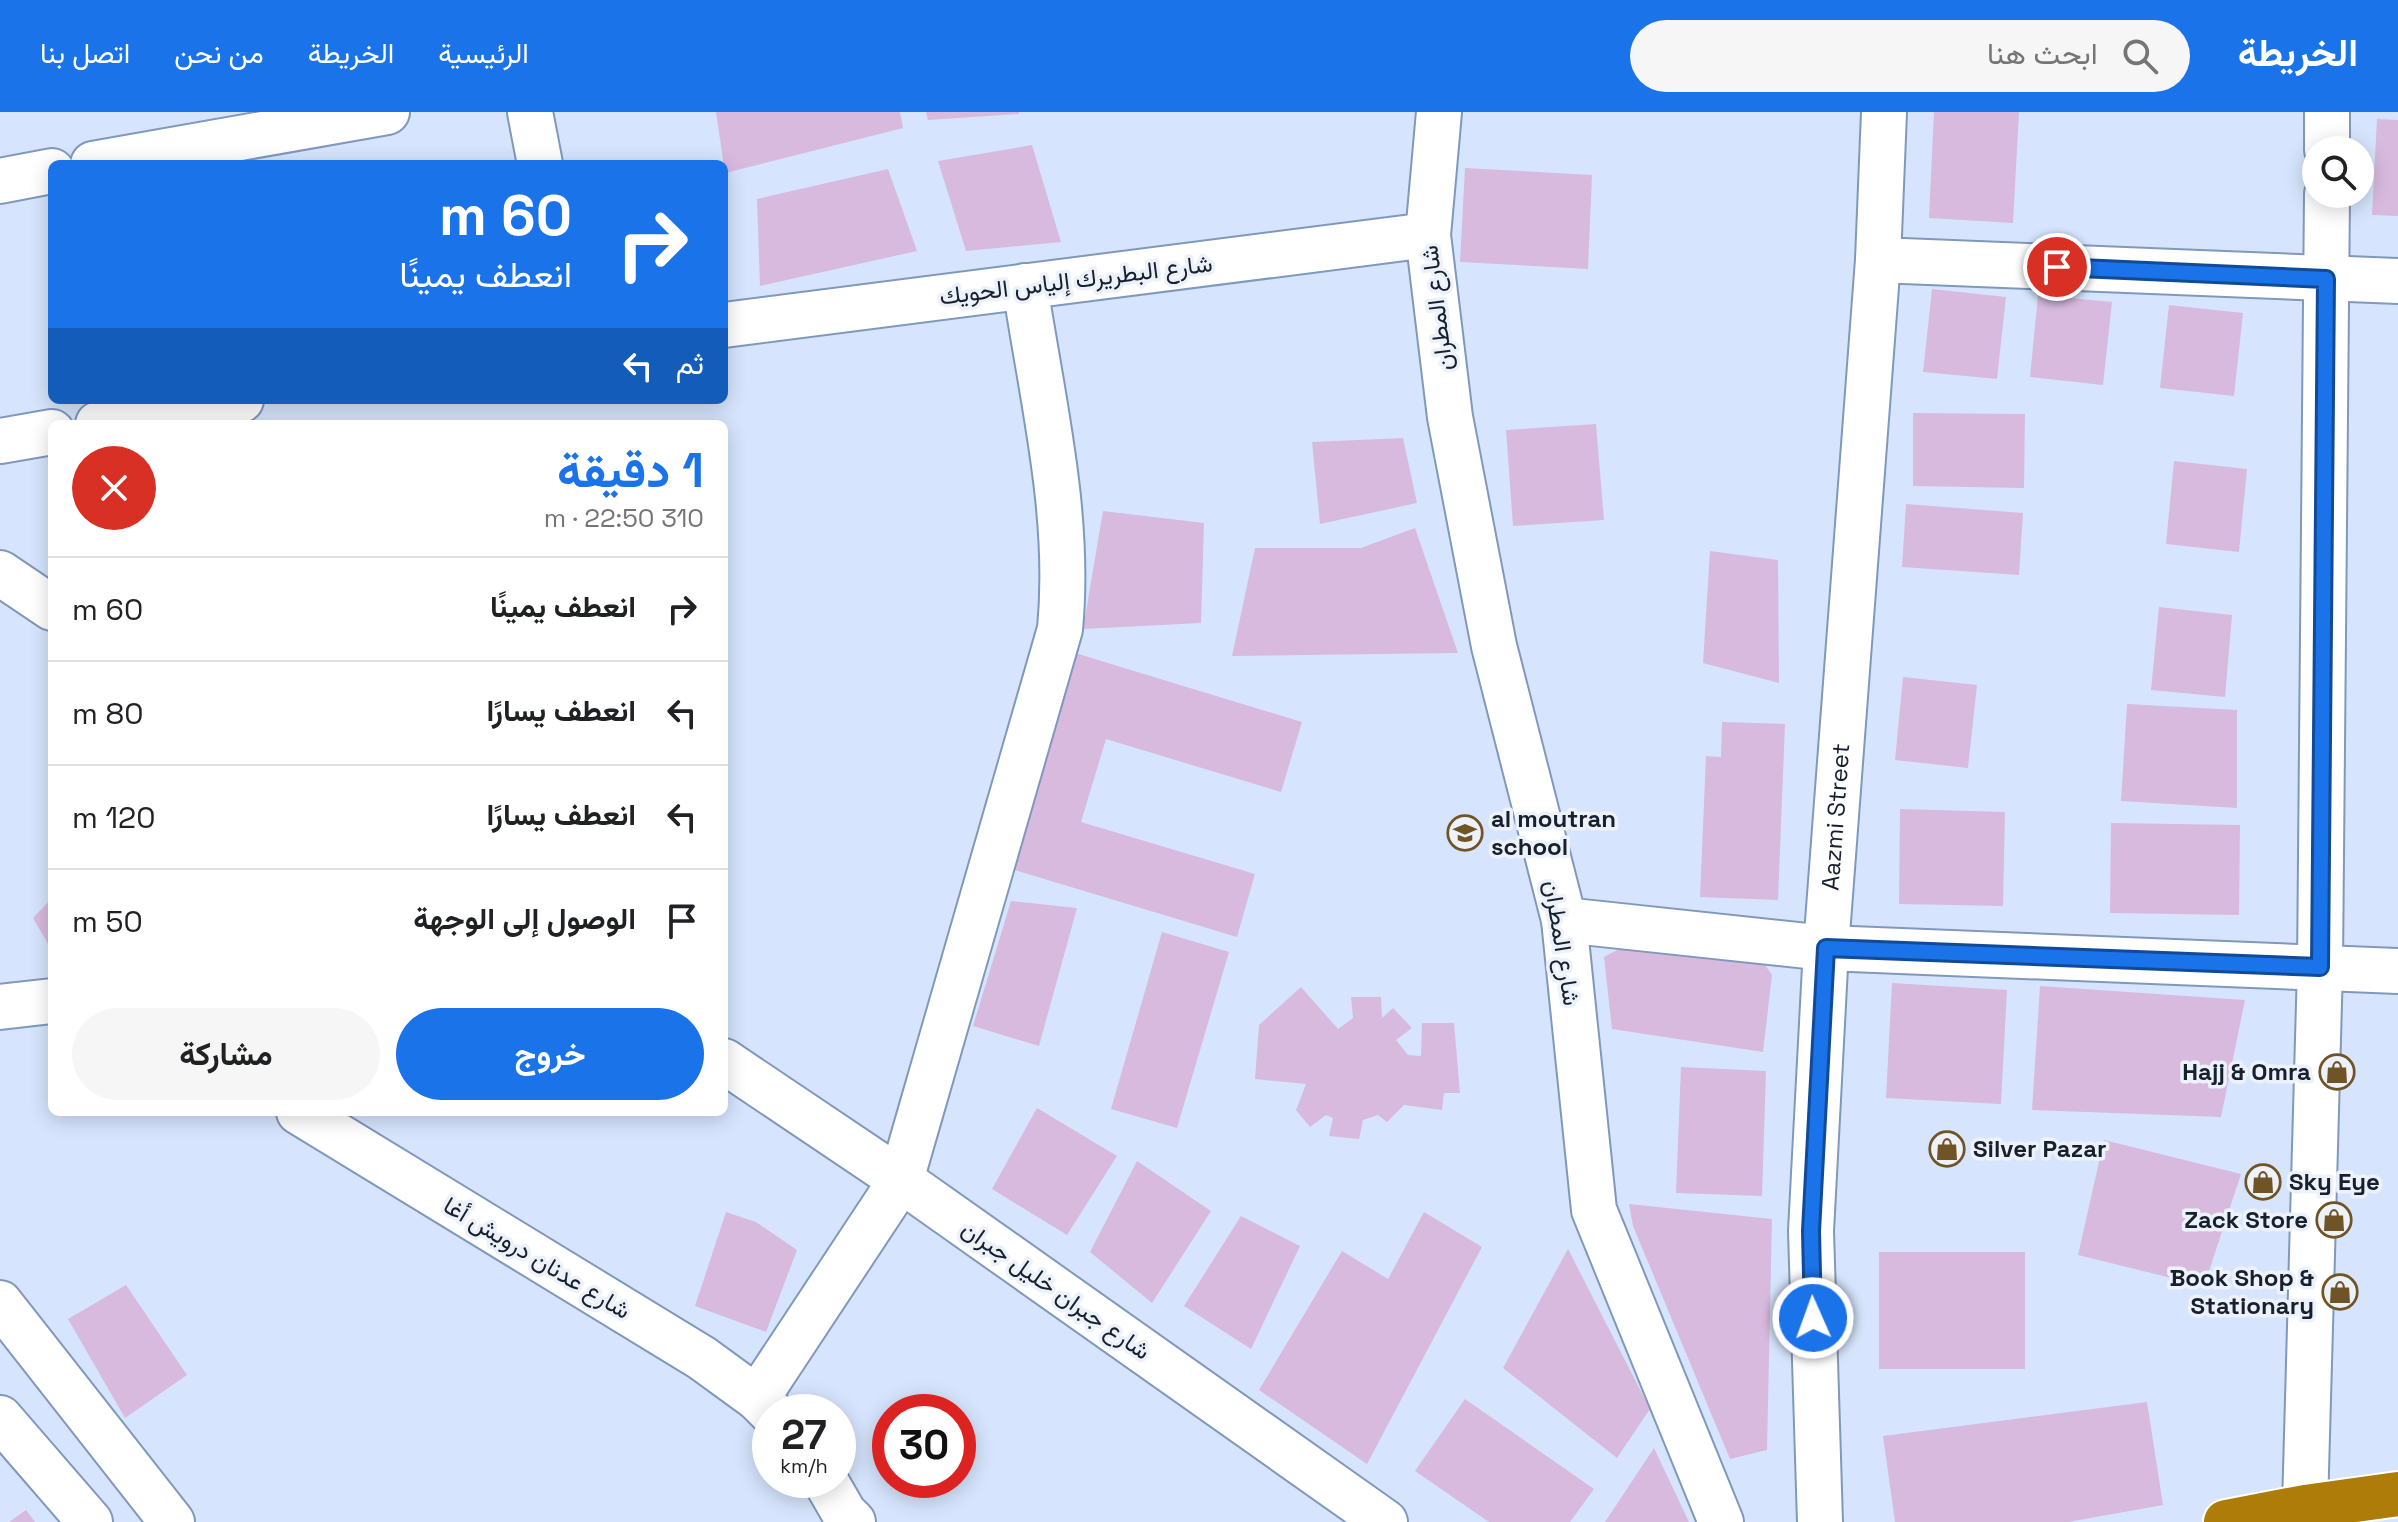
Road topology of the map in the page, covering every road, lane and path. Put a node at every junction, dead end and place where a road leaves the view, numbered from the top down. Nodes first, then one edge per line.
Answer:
1 (387, 112) edge
2 (530, 112) edge
3 (1439, 112) edge
4 (1884, 112) edge
5 (2327, 112) edge
6 (2327, 136) edge
7 (116, 160) edge
8 (539, 160) edge
9 (48, 172) edge
10 (0, 181) edge
11 (2327, 208) edge
12 (1428, 235) junction
13 (1878, 260) junction
14 (2326, 279) junction
15 (2398, 281) edge
16 (1025, 286) junction
17 (728, 324) edge
18 (213, 410) edge
19 (131, 420) edge
20 (48, 433) edge
21 (0, 441) edge
22 (0, 573) edge
23 (48, 605) edge
24 (1564, 920) junction
25 (1826, 948) junction
26 (2320, 967) junction
27 (2398, 971) edge
28 (48, 1001) edge
29 (0, 1007) edge
30 (728, 1064) edge
31 (306, 1116) edge
32 (901, 1180) junction
33 (0, 1303) edge
34 (771, 1394) edge
35 (752, 1396) edge
36 (0, 1418) edge
37 (2398, 1494) edge
38 (2305, 1507) junction
39 (90, 1522) edge
40 (172, 1522) edge
41 (1385, 1522) edge
42 (1721, 1522) edge
43 (1820, 1522) edge
44 (2226, 1522) edge

1 - 7 street
2 - 8 street
3 - 12 street, شارع المطران
4 - 13 street, Aazmi Street
5 - 6 street
9 - 10 street
11 - 14 street
12 - 16 street, شارع البطريرك إلياس الحويك
12 - 24 street, شارع المطران
13 - 14 street
13 - 25 street, Aazmi Street
14 - 15 street
14 - 26 street
16 - 17 street, شارع البطريرك إلياس الحويك
16 - 32 street
18 - 19 street
20 - 21 street
22 - 23 street
24 - 25 street
24 - 42 street, شارع المطران
25 - 26 street
25 - 43 street, Aazmi Street
26 - 27 street
26 - 38 street
28 - 29 street
30 - 32 street, شارع جبران خليل جبران
31 - 35 street, شارع عدنان درويش أغا
32 - 34 street
32 - 41 street, شارع جبران خليل جبران
33 - 40 street
36 - 39 street
37 - 38 highway
38 - 44 highway

